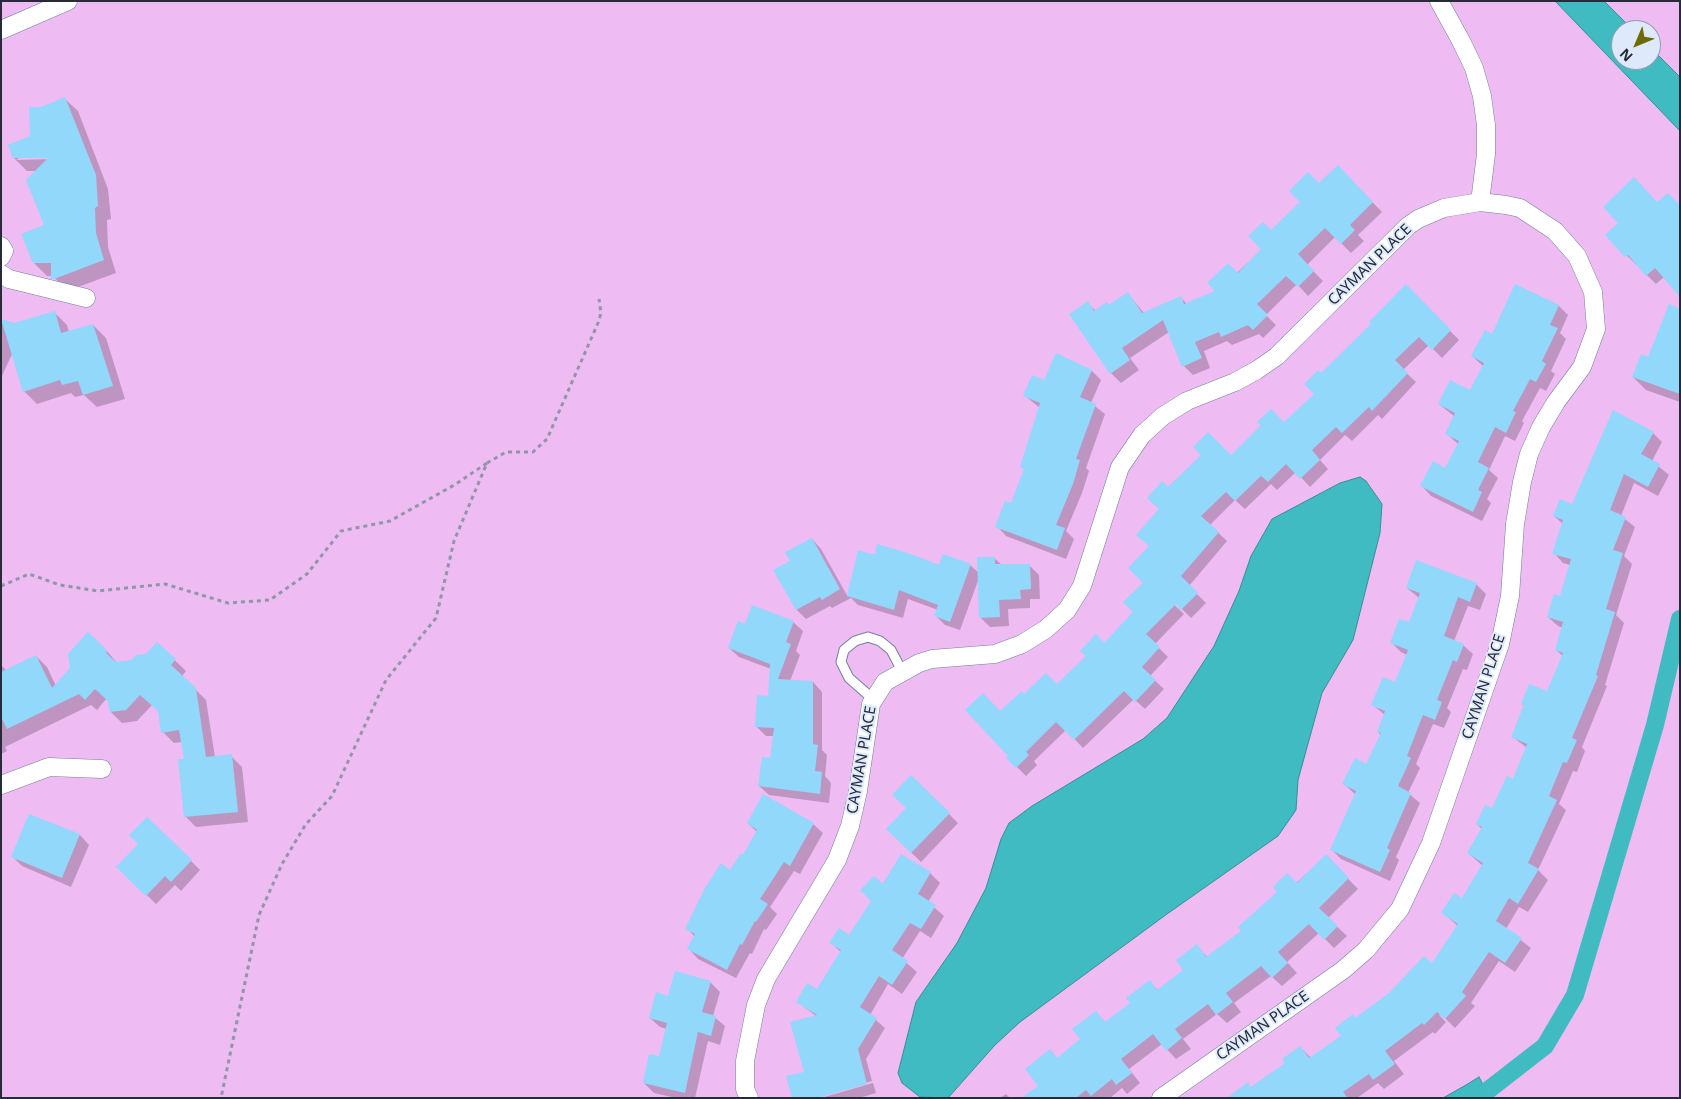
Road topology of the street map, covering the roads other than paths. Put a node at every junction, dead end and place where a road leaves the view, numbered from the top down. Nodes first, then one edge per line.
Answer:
1 (68, 1) edge
2 (1439, 1) edge
3 (1, 30) edge
4 (1480, 202) junction
5 (1, 246) edge
6 (1, 257) edge
7 (1, 274) edge
8 (86, 298) dead end
9 (902, 670) junction
10 (873, 699) junction
11 (102, 770) dead end
12 (1, 785) edge
13 (745, 1095) edge
14 (1161, 1098) edge

1 - 3 street
2 - 4 street
4 - 9 street, CAYMAN PLACE
4 - 14 street, CAYMAN PLACE
5 - 6 street
7 - 8 street
9 - 10 street, CAYMAN PLACE
9 - 10 lane
10 - 13 street, CAYMAN PLACE
11 - 12 street

